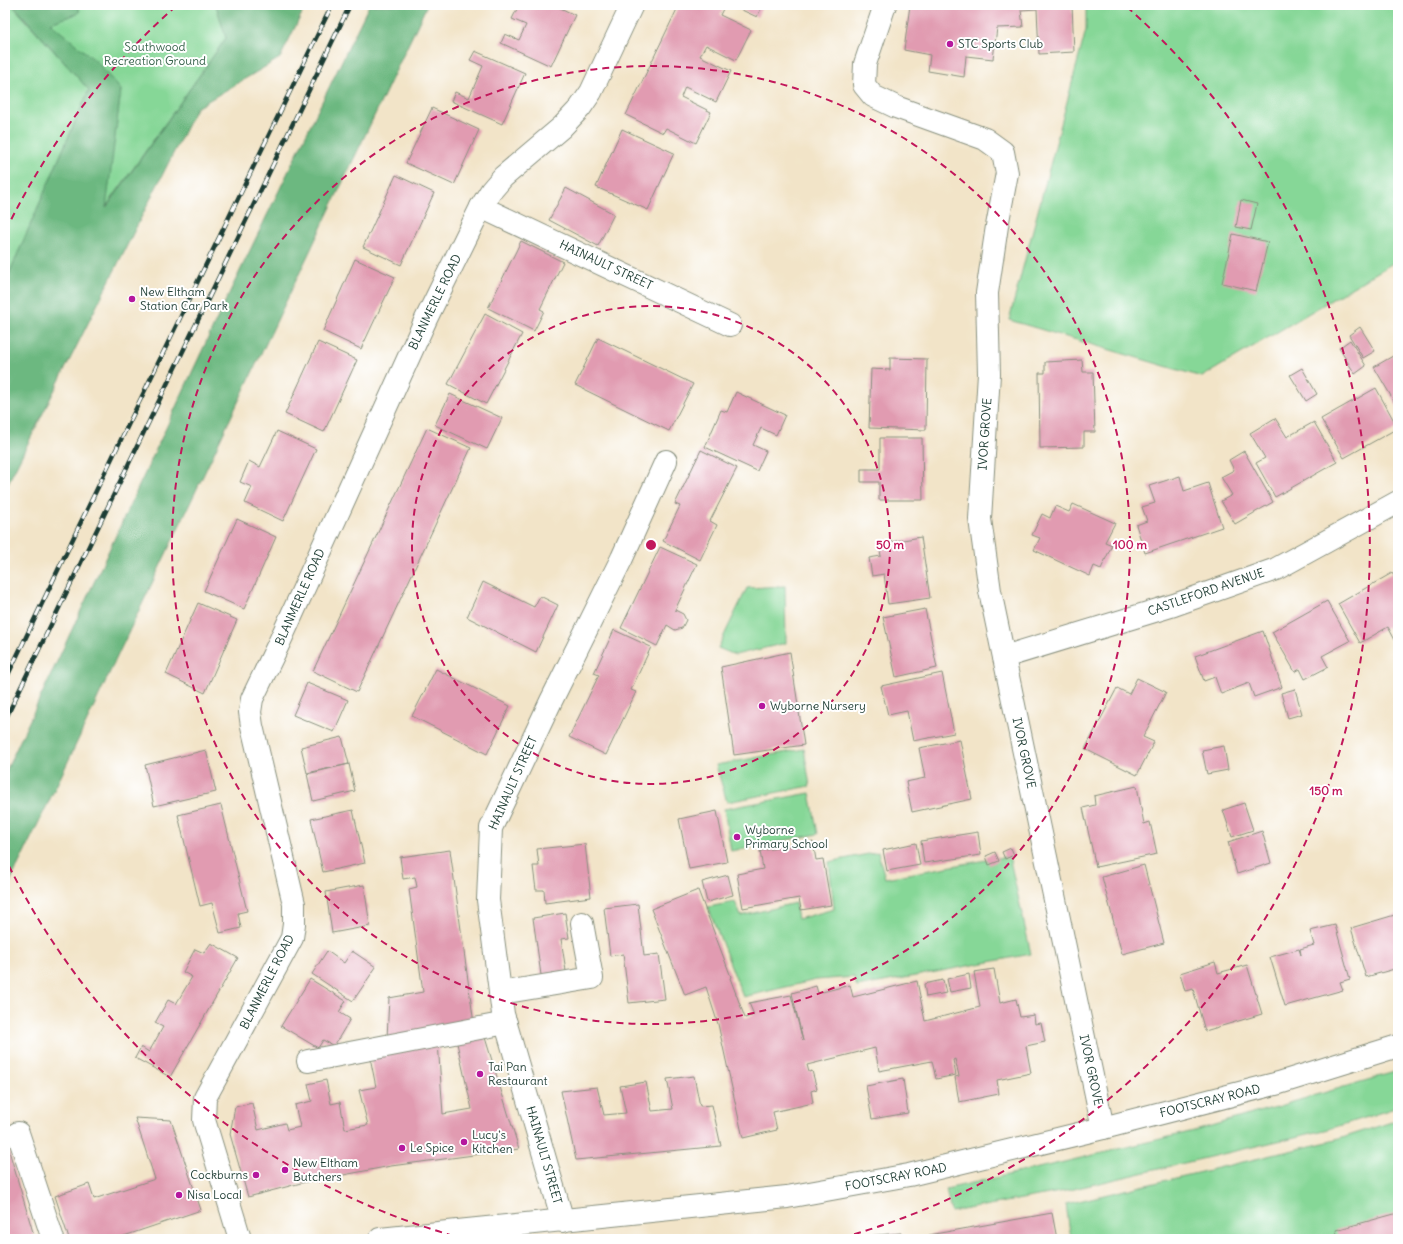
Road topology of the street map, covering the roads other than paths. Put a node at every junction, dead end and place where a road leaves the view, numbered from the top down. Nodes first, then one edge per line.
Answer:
1 (632, 5) edge
2 (885, 5) edge
3 (481, 207) junction
4 (730, 325) dead end
5 (666, 461) dead end
6 (1398, 502) edge
7 (1004, 657) junction
8 (582, 923) dead end
9 (500, 993) junction
10 (506, 1023) junction
11 (1398, 1046) edge
12 (308, 1061) dead end
13 (1104, 1128) junction
14 (18, 1133) dead end
15 (563, 1221) junction
16 (501, 1233) edge
17 (53, 1239) edge
18 (240, 1239) edge
19 (380, 1239) edge

1 - 3 street, BLANMERLE ROAD
2 - 7 street, IVOR GROVE
3 - 4 street, HAINAULT STREET
3 - 18 street, BLANMERLE ROAD
5 - 9 street, HAINAULT STREET
6 - 7 street, CASTLEFORD AVENUE
7 - 13 street, IVOR GROVE
8 - 9 street
9 - 10 street, HAINAULT STREET
10 - 12 street
10 - 15 street, HAINAULT STREET
11 - 13 street, FOOTSCRAY ROAD
13 - 15 street, FOOTSCRAY ROAD
14 - 17 street
15 - 16 street, FOOTSCRAY ROAD
16 - 19 street, FOOTSCRAY ROAD

